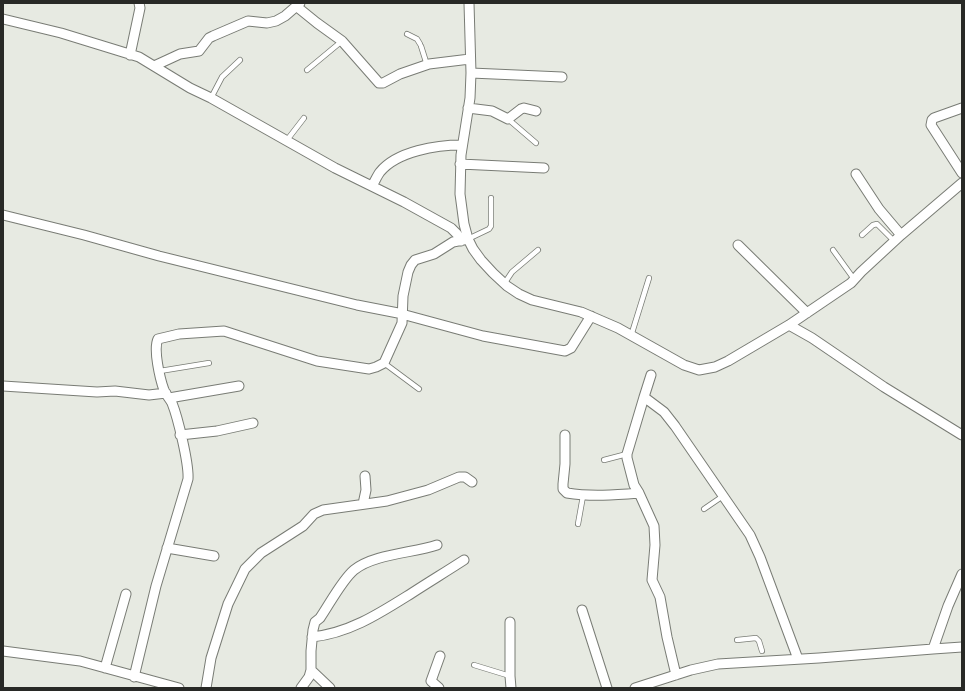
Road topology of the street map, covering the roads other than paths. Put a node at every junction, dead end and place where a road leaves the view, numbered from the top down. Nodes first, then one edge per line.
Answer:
1 (139, 3) edge
2 (469, 3) edge
3 (298, 4) edge
4 (3, 19) edge
5 (407, 34) dead end
6 (342, 41) junction
7 (130, 55) junction
8 (470, 59) junction
9 (240, 60) dead end
10 (427, 65) junction
11 (154, 66) junction
12 (307, 70) dead end
13 (471, 73) junction
14 (562, 77) dead end
15 (211, 98) junction
16 (468, 108) junction
17 (962, 108) edge
18 (536, 111) dead end
19 (304, 118) dead end
20 (508, 118) junction
21 (287, 140) junction
22 (536, 144) dead end
23 (462, 145) junction
24 (460, 164) junction
25 (544, 168) dead end
26 (962, 173) edge
27 (856, 174) dead end
28 (962, 183) edge
29 (372, 186) junction
30 (491, 198) dead end
31 (3, 215) edge
32 (862, 235) dead end
33 (898, 238) junction
34 (465, 240) junction
35 (738, 245) dead end
36 (538, 250) dead end
37 (833, 250) dead end
38 (649, 278) dead end
39 (854, 279) junction
40 (504, 284) junction
41 (807, 313) junction
42 (403, 315) junction
43 (591, 316) junction
44 (789, 325) junction
45 (631, 336) junction
46 (209, 362) dead end
47 (384, 363) junction
48 (160, 371) junction
49 (651, 375) dead end
50 (3, 386) edge
51 (239, 386) dead end
52 (419, 389) dead end
53 (167, 395) junction
54 (644, 397) junction
55 (253, 423) dead end
56 (180, 435) junction
57 (565, 435) dead end
58 (962, 435) edge
59 (627, 454) junction
60 (604, 460) dead end
61 (365, 476) dead end
62 (472, 482) dead end
63 (639, 492) junction
64 (583, 496) junction
65 (723, 496) junction
66 (363, 504) junction
67 (704, 509) dead end
68 (578, 524) dead end
69 (437, 545) dead end
70 (167, 548) junction
71 (214, 556) dead end
72 (464, 560) dead end
73 (962, 574) edge
74 (126, 594) dead end
75 (582, 610) dead end
76 (510, 622) dead end
77 (312, 637) junction
78 (737, 640) dead end
79 (962, 647) edge
80 (933, 649) junction
81 (3, 651) edge
82 (764, 655) junction
83 (440, 656) dead end
84 (798, 659) junction
85 (474, 665) dead end
86 (105, 668) junction
87 (311, 670) junction
88 (676, 675) junction
89 (134, 676) junction
90 (510, 676) junction
91 (179, 688) edge
92 (206, 688) edge
93 (301, 688) edge
94 (330, 688) edge
95 (438, 688) edge
96 (511, 688) edge
97 (606, 688) edge
98 (635, 688) edge

1 - 7 street
2 - 8 street
3 - 6 street
3 - 11 street
4 - 7 street
5 - 10 lane
6 - 10 street
6 - 12 lane
7 - 11 street
8 - 10 street
8 - 13 street
9 - 15 lane
11 - 15 street
13 - 14 street
13 - 16 street
15 - 21 street
16 - 20 street
16 - 23 street
17 - 26 street
18 - 20 street
19 - 21 lane
20 - 22 lane
21 - 29 street
23 - 24 street
23 - 29 street
24 - 25 street
24 - 34 street
27 - 33 street
28 - 33 street
29 - 34 street
30 - 34 lane
31 - 42 street
32 - 33 lane
33 - 39 street
34 - 40 street
34 - 42 street
35 - 41 street
36 - 40 lane
37 - 39 lane
38 - 45 lane
39 - 41 street
40 - 43 street
41 - 44 street
42 - 43 street
42 - 47 street
43 - 45 street
44 - 45 street
44 - 58 street
46 - 48 lane
47 - 48 street
47 - 52 lane
48 - 53 street
49 - 54 street
50 - 53 street
51 - 53 street
53 - 56 street
54 - 59 street
54 - 65 street
55 - 56 street
56 - 70 street
57 - 64 street
59 - 60 lane
59 - 63 street
61 - 66 street
62 - 66 street
63 - 64 street
63 - 88 street
64 - 68 lane
65 - 67 lane
65 - 84 street
66 - 92 street
69 - 77 street
70 - 71 street
70 - 89 street
72 - 77 street
73 - 80 street
74 - 86 street
75 - 97 street
76 - 90 street
77 - 87 street
78 - 82 lane
79 - 80 street
80 - 84 street
81 - 86 street
82 - 84 street
82 - 88 street
83 - 95 street
85 - 90 lane
86 - 89 street
87 - 93 street
87 - 94 street
88 - 98 street
89 - 91 street
90 - 96 street

